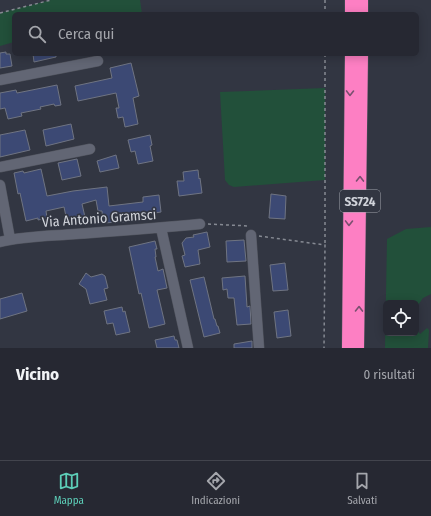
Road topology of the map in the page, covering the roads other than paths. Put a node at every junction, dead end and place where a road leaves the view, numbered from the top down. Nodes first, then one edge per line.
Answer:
1 (351, 0) edge
2 (362, 0) edge
3 (351, 12) edge
4 (362, 12) edge
5 (351, 56) edge
6 (362, 56) edge
7 (98, 61) dead end
8 (0, 80) edge
9 (90, 149) dead end
10 (0, 167) edge
11 (0, 185) edge
12 (200, 224) road end
13 (160, 228) junction
14 (251, 235) road end
15 (10, 239) junction
16 (0, 242) edge
17 (188, 348) edge
18 (259, 348) edge
19 (348, 348) edge
20 (358, 348) edge

1 - 3 highway
2 - 4 highway
5 -> 19 highway
20 -> 6 highway, SS724
7 - 8 street
9 - 10 street
11 - 15 street
12 - 13 street, Via Antonio Gramsci
13 - 15 street, Via Antonio Gramsci
13 - 17 street
14 - 18 street
15 - 16 street, Via Antonio Gramsci

